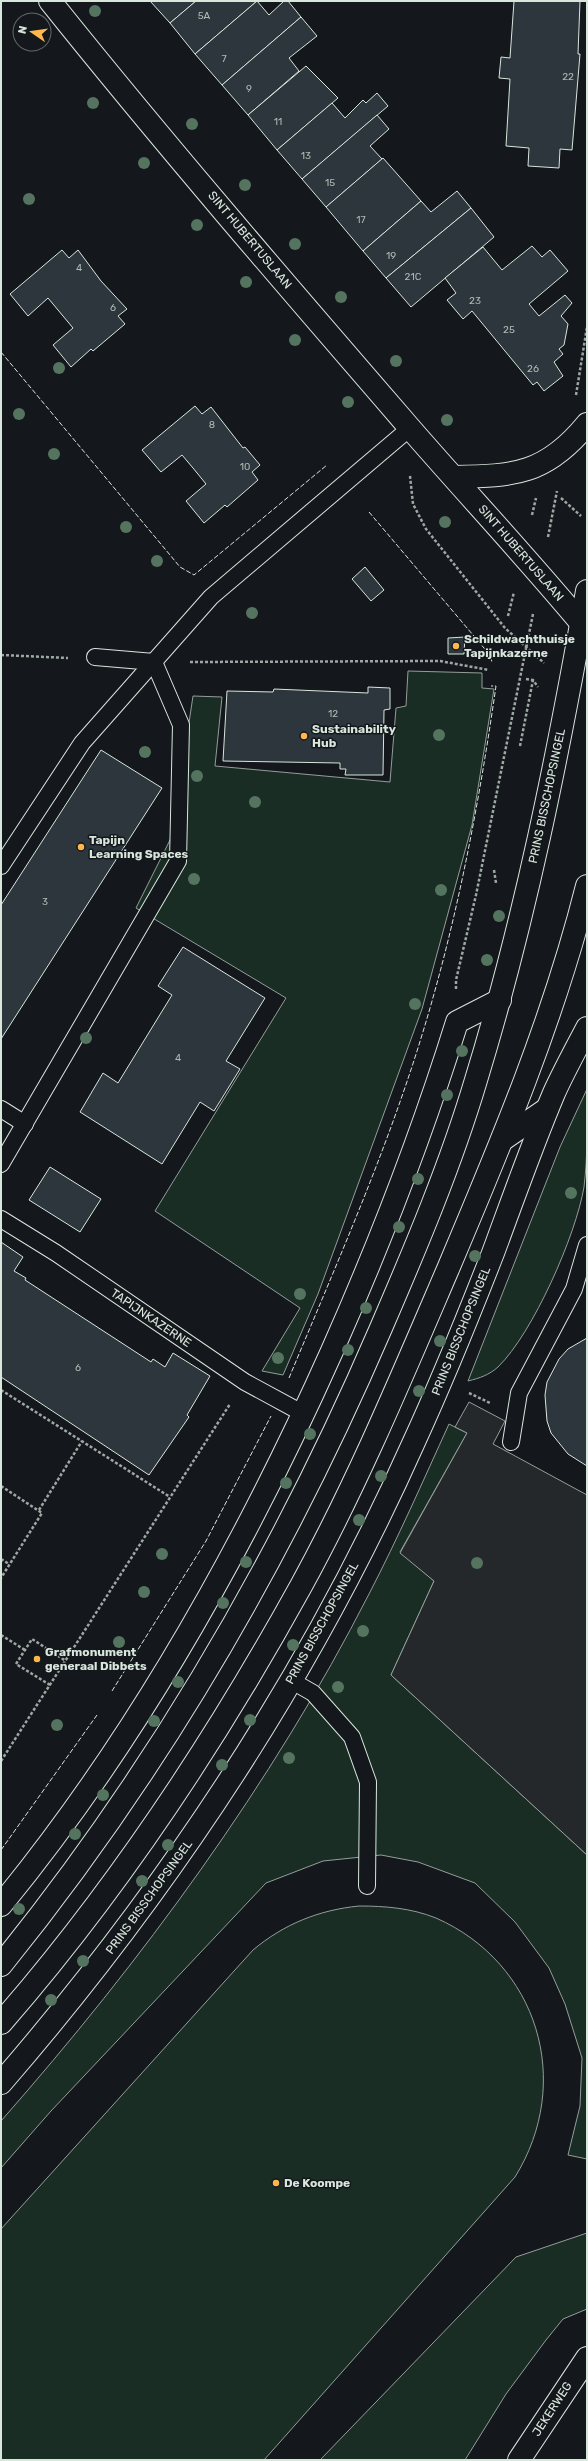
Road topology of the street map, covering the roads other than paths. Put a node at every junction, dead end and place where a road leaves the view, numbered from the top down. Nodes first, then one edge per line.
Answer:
1 (50, 1) edge
2 (587, 424) edge
3 (410, 428) junction
4 (454, 477) junction
5 (587, 591) edge
6 (584, 627) edge
7 (95, 657) road end
8 (154, 662) junction
9 (1, 866) edge
10 (587, 886) edge
11 (500, 1000) junction
12 (587, 1028) edge
13 (1, 1109) edge
14 (547, 1109) junction
15 (25, 1124) junction
16 (502, 1140) junction
17 (1, 1164) edge
18 (1, 1219) edge
19 (587, 1245) edge
20 (304, 1414) junction
21 (511, 1442) dead end
22 (292, 1680) junction
23 (367, 1886) dead end
24 (1, 1905) edge
25 (1, 1965) edge
26 (1, 2023) edge
27 (1, 2083) edge
28 (587, 2358) edge
29 (519, 2460) edge

1 - 3 street, SINT HUBERTUSLAAN
2 - 4 street
3 - 4 street, SINT HUBERTUSLAAN
3 - 8 lane
4 - 6 street, SINT HUBERTUSLAAN
5 - 6 street, PRINS BISSCHOPSINGEL
6 - 11 street, PRINS BISSCHOPSINGEL
7 - 8 lane
8 - 9 lane
8 - 15 lane
10 - 16 street
11 - 20 street
11 - 25 street, PRINS BISSCHOPSINGEL
12 - 14 street, PRINS BISSCHOPSINGEL
13 - 15 lane
14 - 16 street, PRINS BISSCHOPSINGEL
14 - 22 street, PRINS BISSCHOPSINGEL
15 - 17 lane
16 - 26 street
18 - 20 lane, TAPIJNKAZERNE
19 - 21 lane
20 - 24 street
22 - 23 lane
22 - 27 street, PRINS BISSCHOPSINGEL
28 - 29 street, JEKERWEG

